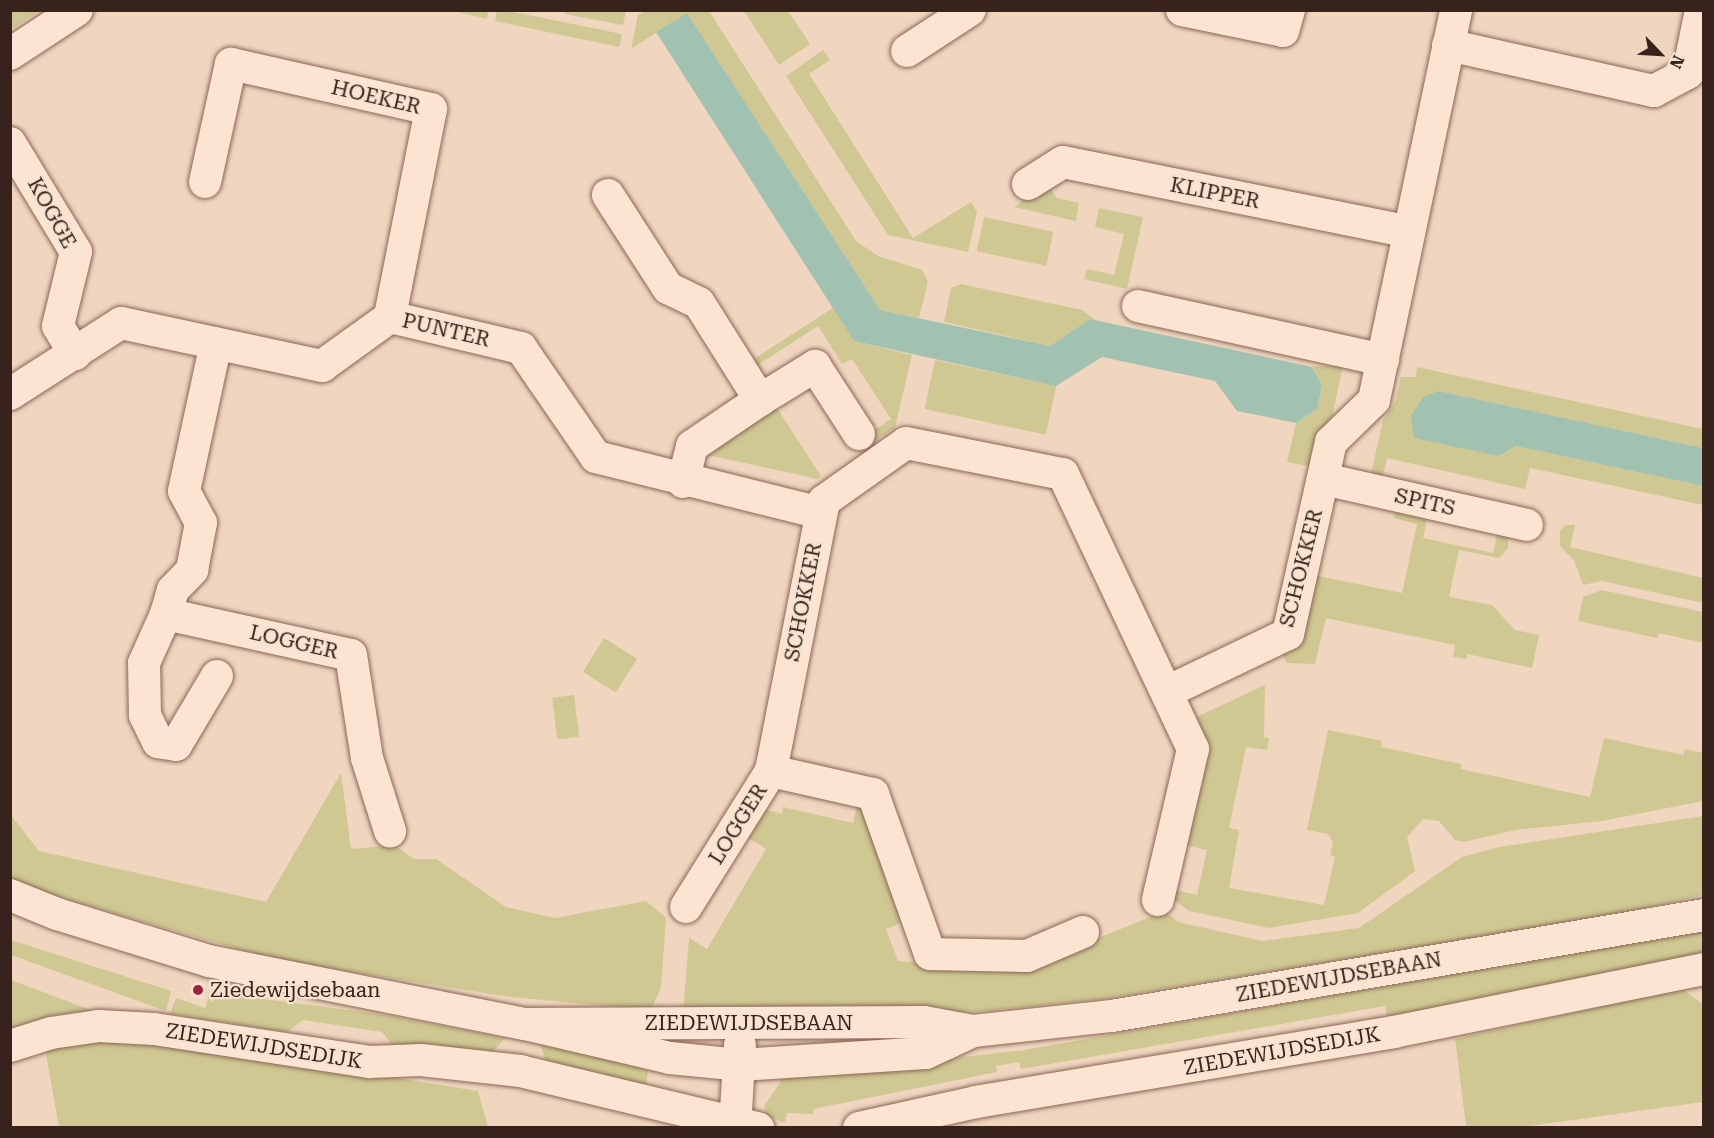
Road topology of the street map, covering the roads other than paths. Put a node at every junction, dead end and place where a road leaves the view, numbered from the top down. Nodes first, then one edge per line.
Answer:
1 (77, 10) edge
2 (970, 10) edge
3 (1182, 10) edge
4 (1288, 10) edge
5 (1456, 10) edge
6 (1701, 10) edge
7 (1448, 45) junction
8 (907, 51) dead end
9 (10, 54) edge
10 (10, 143) edge
11 (205, 182) dead end
12 (1028, 184) dead end
13 (608, 195) dead end
14 (1409, 232) junction
15 (1138, 306) dead end
16 (390, 318) junction
17 (216, 343) junction
18 (75, 354) junction
19 (1383, 360) junction
20 (10, 394) edge
21 (760, 400) junction
22 (859, 434) dead end
23 (1323, 479) junction
24 (684, 482) junction
25 (820, 513) junction
26 (1527, 525) dead end
27 (166, 614) junction
28 (217, 676) dead end
29 (1167, 692) junction
30 (771, 771) junction
31 (390, 831) dead end
32 (10, 895) edge
33 (1158, 900) dead end
34 (686, 907) dead end
35 (57, 914) junction
36 (10, 915) edge
37 (1704, 915) edge
38 (1083, 932) dead end
39 (1704, 969) edge
40 (740, 1023) junction
41 (525, 1024) junction
42 (973, 1031) junction
43 (10, 1046) edge
44 (740, 1065) junction
45 (520, 1071) junction
46 (743, 1126) edge
47 (859, 1128) edge

1 - 9 street
2 - 8 street
3 - 4 street
5 - 7 street
6 - 7 street
7 - 14 street
10 - 18 street, KOGGE
11 - 16 street, HOEKER
12 - 14 street, KLIPPER
13 - 21 street
14 - 19 street
15 - 19 street
16 - 17 street, PUNTER
16 - 24 street, PUNTER
17 - 18 street, PUNTER
17 - 27 street
18 - 20 street, PUNTER
19 - 23 street
21 - 22 street
21 - 24 street
23 - 26 street, SPITS
23 - 29 street, SCHOKKER
24 - 25 street, PUNTER
25 - 29 street, SCHOKKER
25 - 30 street, SCHOKKER
27 - 28 street
27 - 31 street, LOGGER
29 - 33 street, SCHOKKER
30 - 34 street, LOGGER
30 - 38 street
32 - 35 street, ZIEDEWIJDSEBAAN
35 - 36 street, ZIEDEWIJDSEBAAN
35 - 41 street, ZIEDEWIJDSEBAAN
37 - 42 street, ZIEDEWIJDSEBAAN
39 - 47 street, ZIEDEWIJDSEDIJK
40 - 41 street, ZIEDEWIJDSEBAAN
40 - 42 street, ZIEDEWIJDSEBAAN
40 - 44 street
41 - 44 street, ZIEDEWIJDSEBAAN
41 - 45 street
42 - 44 street, ZIEDEWIJDSEBAAN
43 - 45 street, ZIEDEWIJDSEDIJK
44 - 46 street
45 - 46 street, ZIEDEWIJDSEDIJK

